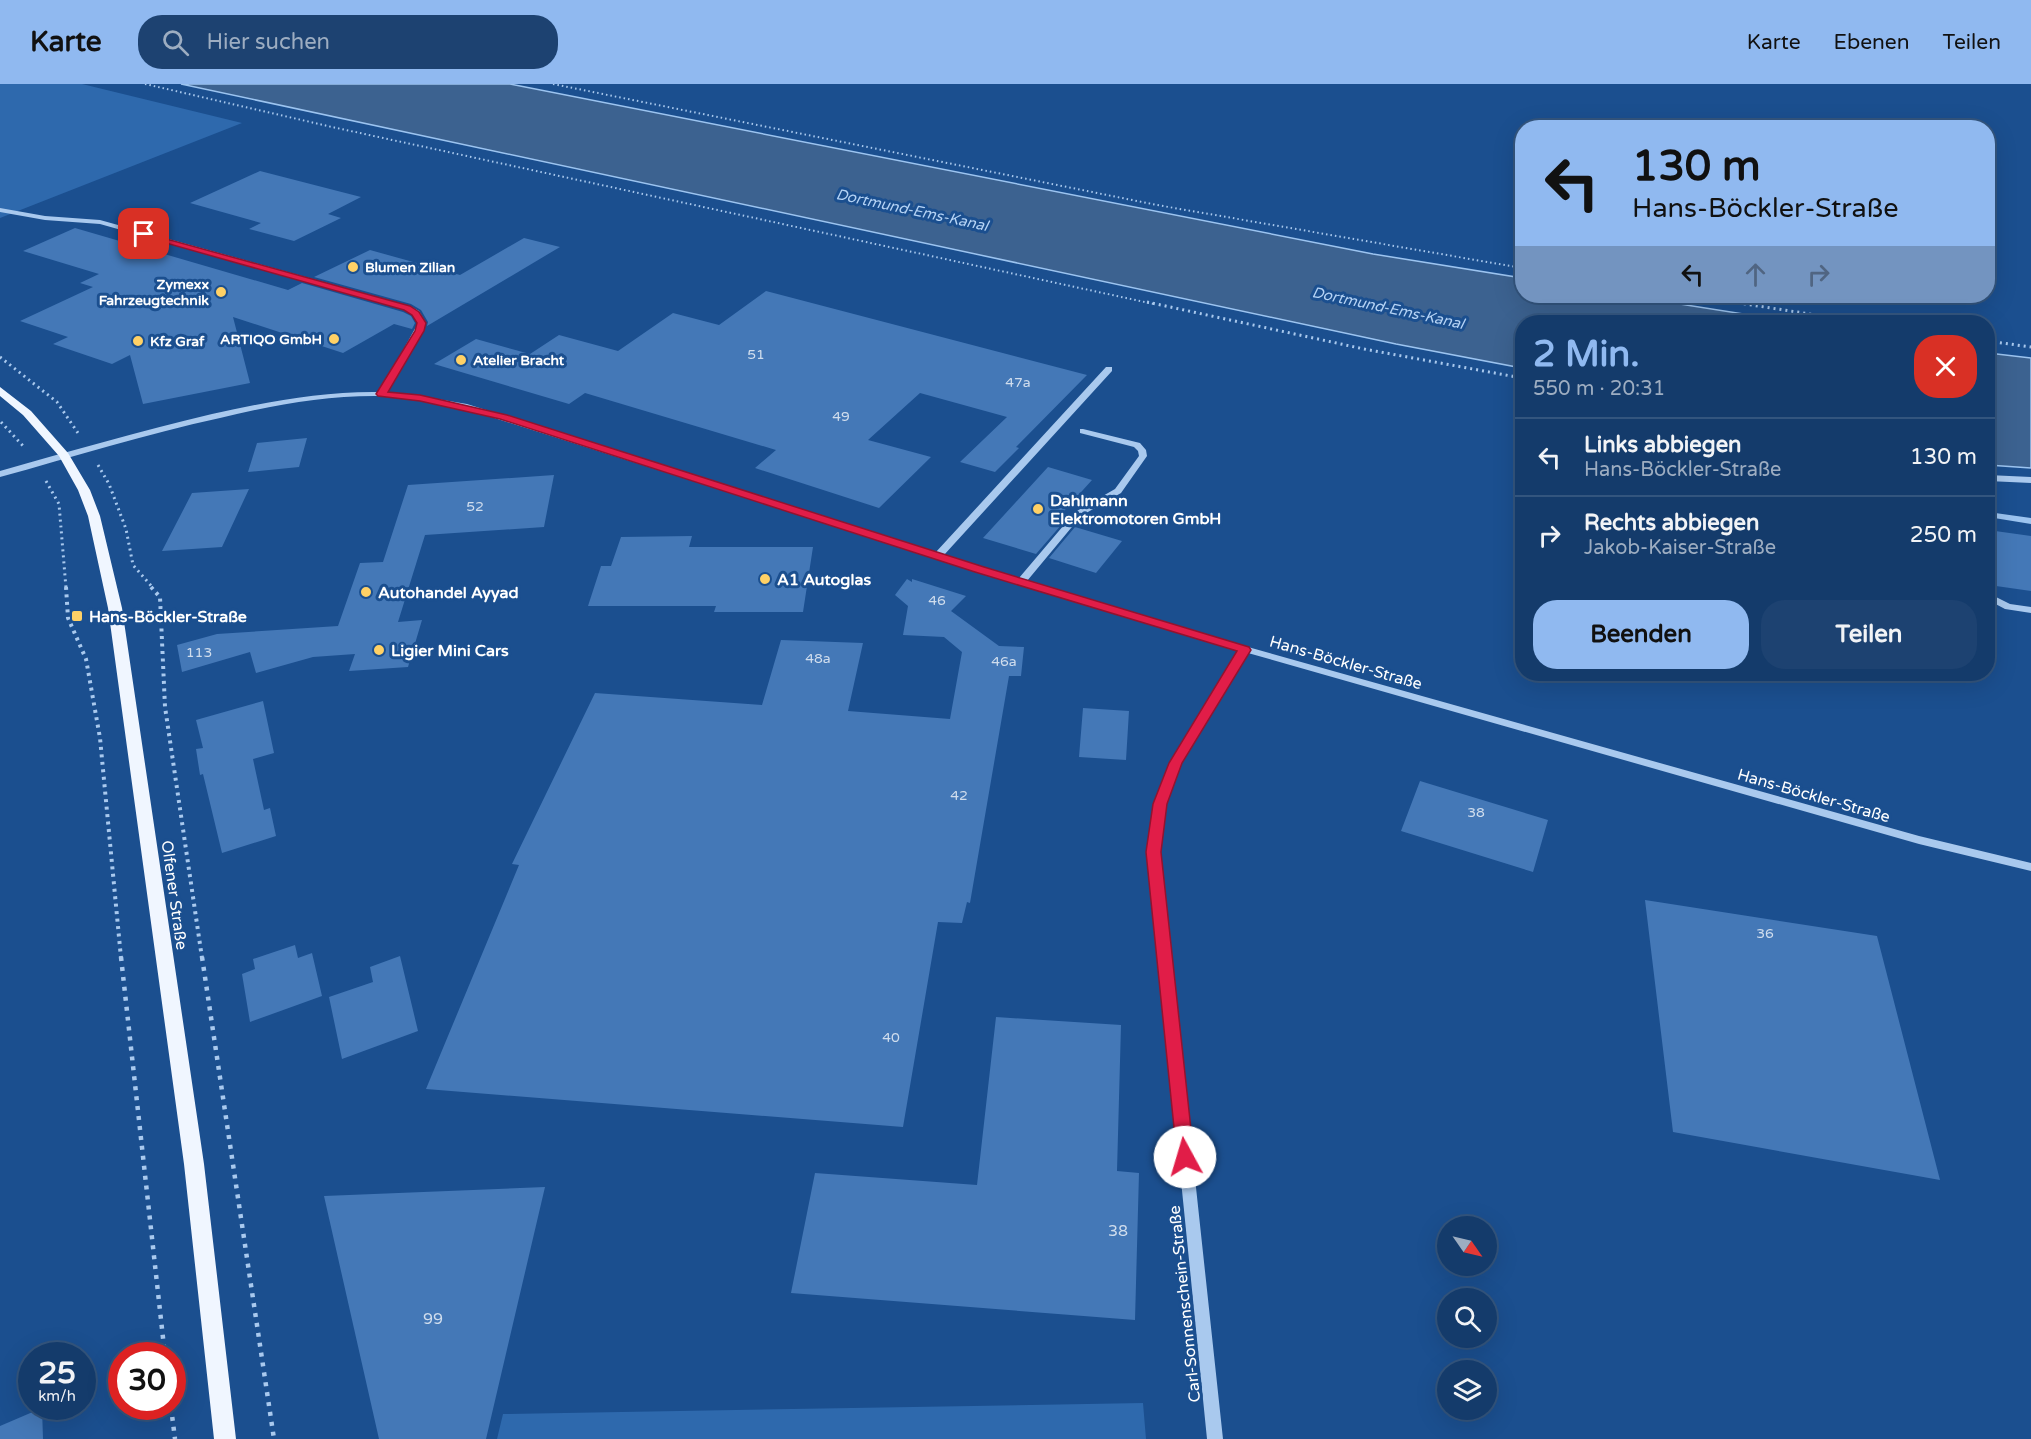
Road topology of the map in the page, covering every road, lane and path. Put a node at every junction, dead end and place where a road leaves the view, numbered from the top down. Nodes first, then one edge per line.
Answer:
1 (145, 84) edge
2 (553, 84) edge
3 (0, 210) edge
4 (1515, 267) edge
5 (1738, 303) edge
6 (1816, 315) edge
7 (1995, 342) edge
8 (2031, 347) edge
9 (0, 357) edge
10 (8, 361) junction
11 (0, 364) edge
12 (1109, 369) dead end
13 (1515, 377) edge
14 (0, 390) edge
15 (381, 394) junction
16 (1083, 431) dead end
17 (88, 448) junction
18 (64, 455) junction
19 (0, 474) edge
20 (1995, 478) edge
21 (2031, 480) edge
22 (59, 504) dead end
23 (938, 556) junction
24 (1021, 582) junction
25 (1995, 600) edge
26 (2031, 610) edge
27 (1245, 650) junction
28 (2031, 867) edge
29 (163, 1342) edge
30 (173, 1420) edge
31 (175, 1439) edge
32 (225, 1439) edge
33 (274, 1439) edge
34 (1215, 1439) edge

1 - 13 path
2 - 4 path
3 - 15 street
5 - 6 path
7 - 8 path
9 - 10 path
10 - 11 path
10 - 17 path
12 - 23 street
14 - 18 main road, Olfener Straße
15 - 17 street, Hans-Böckler-Straße
15 - 23 street, Hans-Böckler-Straße
16 - 24 street
17 - 18 street, Hans-Böckler-Straße
17 - 33 path
18 - 19 street, Hans-Böckler-Straße
18 - 32 main road, Olfener Straße
20 - 21 street
22 - 29 path
23 - 24 street, Hans-Böckler-Straße
24 - 27 street, Hans-Böckler-Straße
25 - 26 street
27 - 28 street, Hans-Böckler-Straße
27 - 34 street, Carl-Sonnenschein-Straße
30 - 31 path

